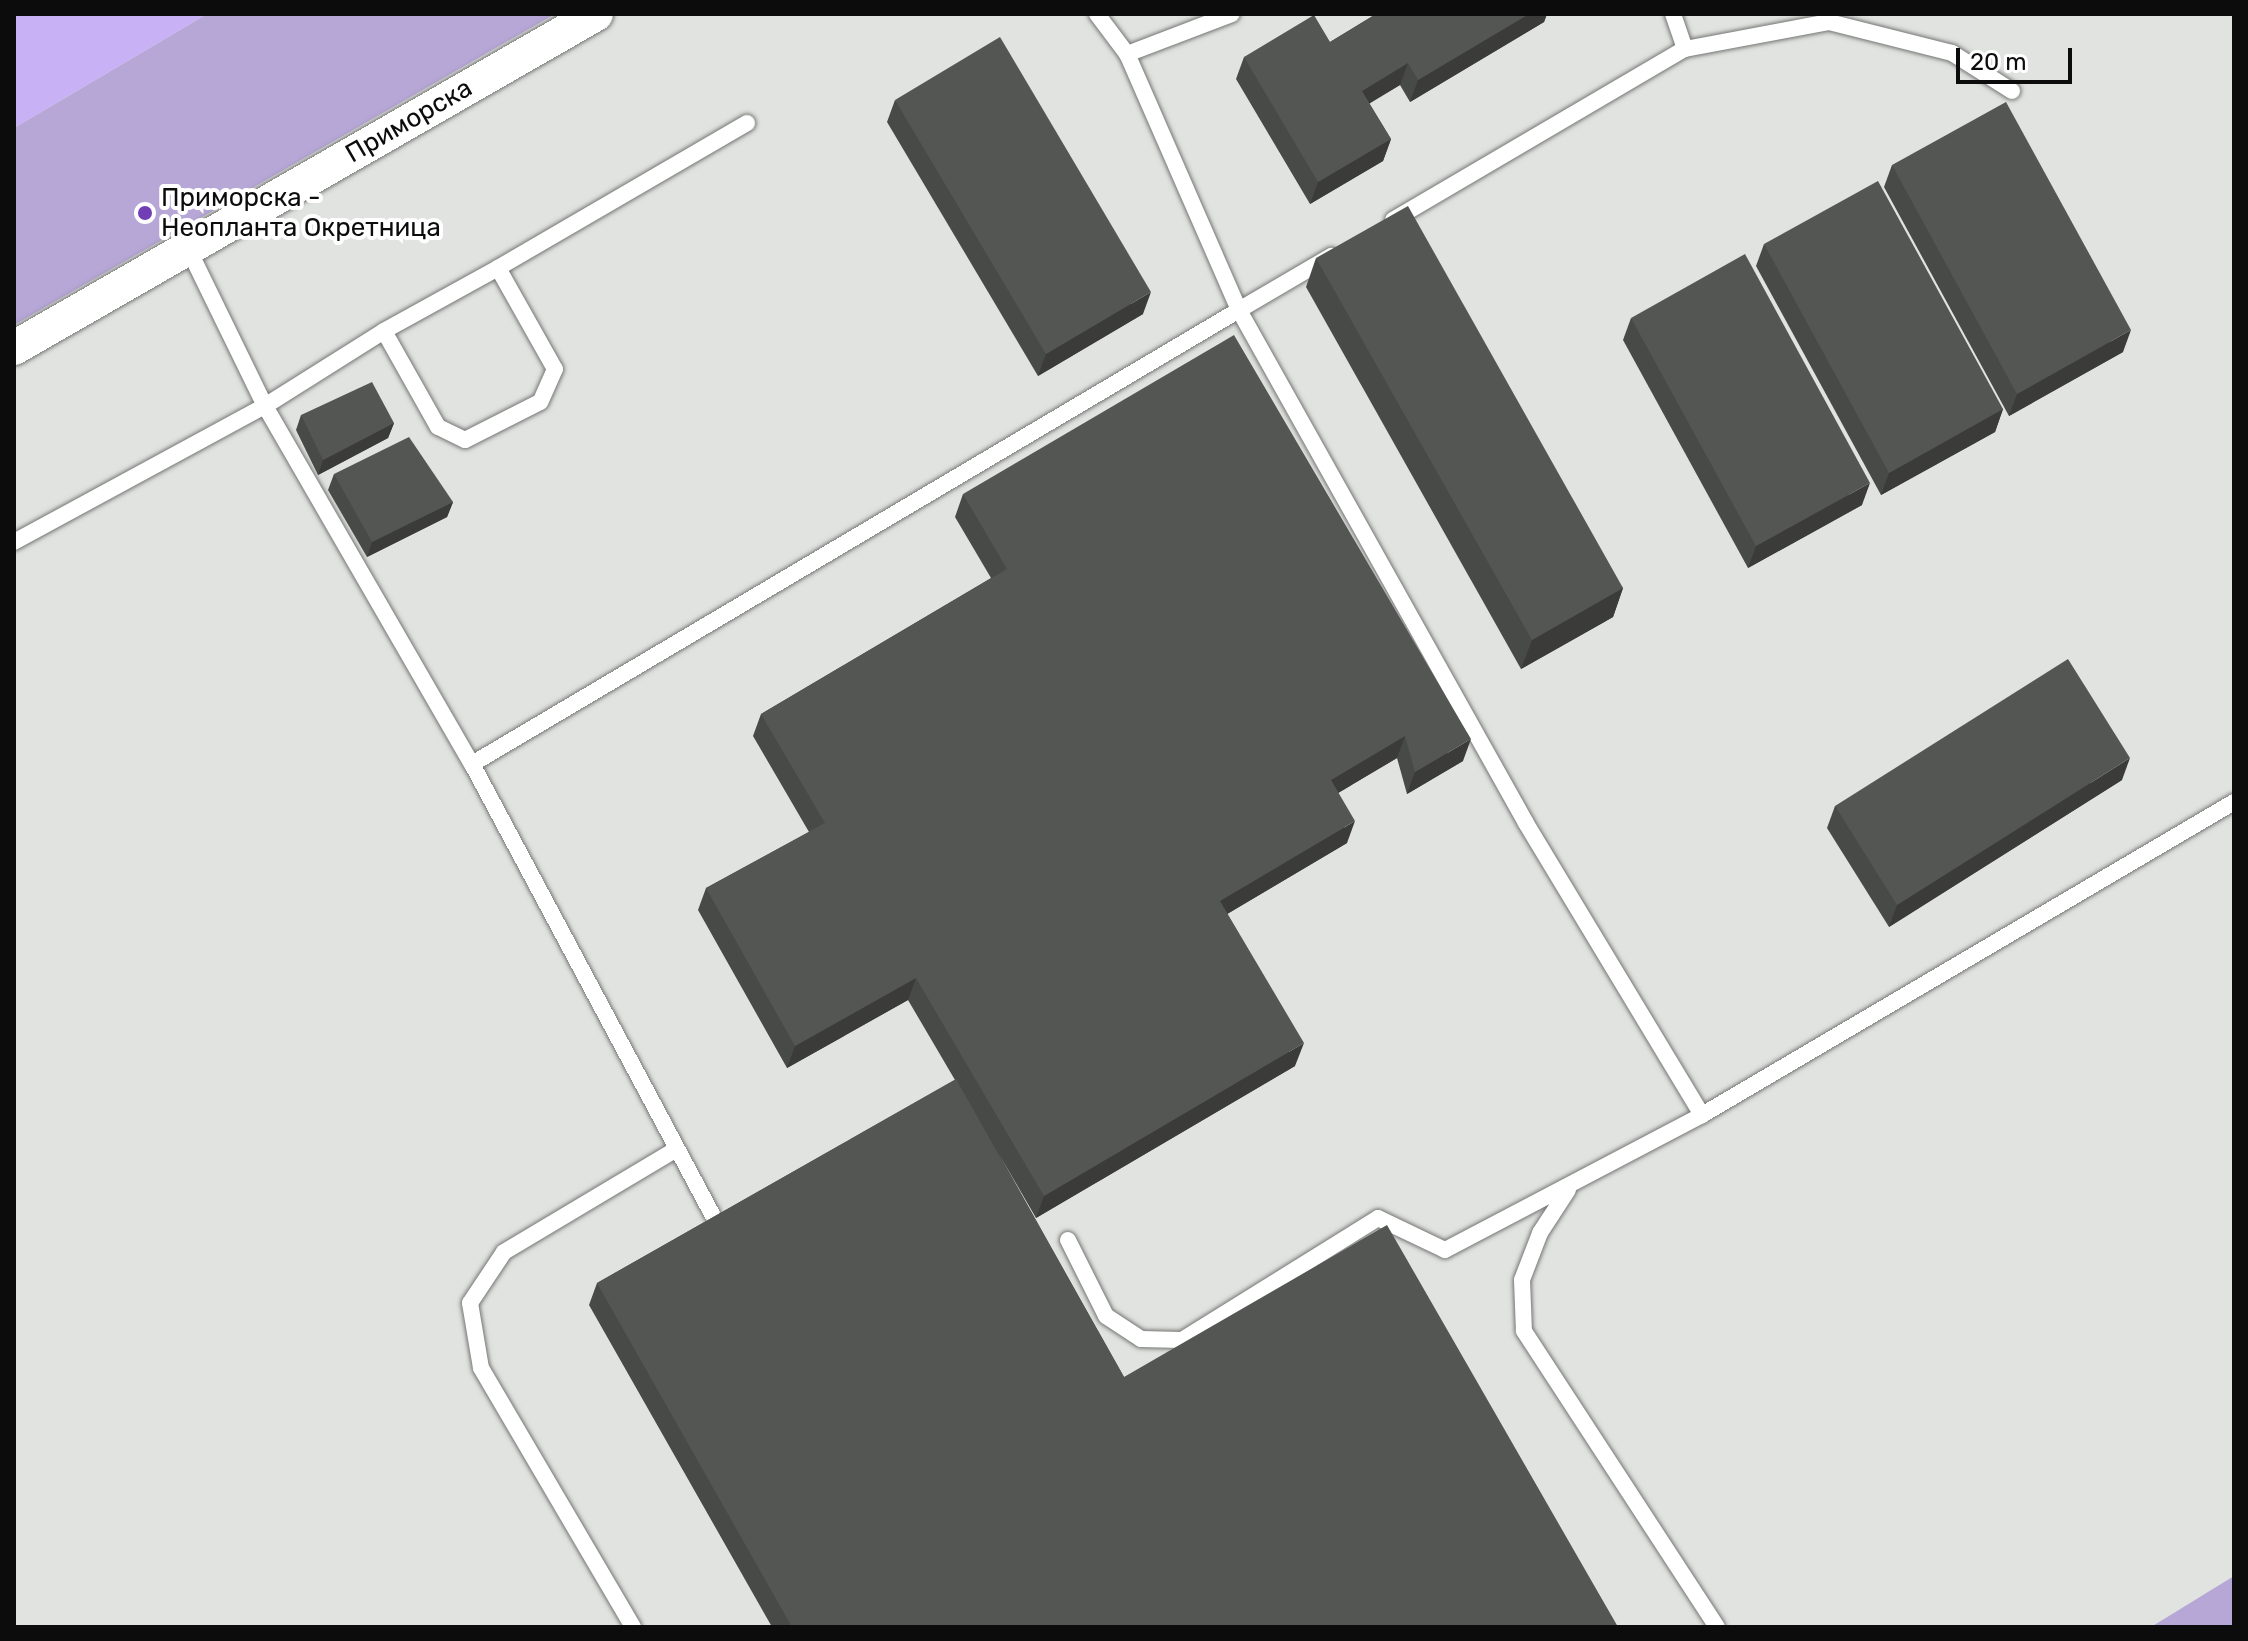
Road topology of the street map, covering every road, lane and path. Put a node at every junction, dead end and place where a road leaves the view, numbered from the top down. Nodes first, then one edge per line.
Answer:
1 (596, 14) edge
2 (1097, 14) edge
3 (1232, 14) edge
4 (1673, 14) edge
5 (1830, 18) edge
6 (1685, 49) junction
7 (1127, 54) junction
8 (2012, 91) dead end
9 (747, 123) dead end
10 (1374, 231) edge
11 (1347, 246) edge
12 (188, 248) junction
13 (498, 268) junction
14 (1239, 310) junction
15 (384, 331) junction
16 (14, 348) edge
17 (265, 406) junction
18 (14, 542) edge
19 (472, 764) junction
20 (2234, 802) edge
21 (1702, 1115) junction
22 (677, 1149) junction
23 (1569, 1189) junction
24 (712, 1214) edge
25 (1068, 1240) dead end
26 (633, 1627) edge
27 (1717, 1627) edge

1 - 12 street, Приморска
2 - 7 lane
3 - 7 lane
4 - 6 lane
5 - 6 lane
5 - 8 lane
6 - 10 lane
7 - 14 lane
9 - 13 lane
11 - 14 lane
12 - 16 street, Приморска
12 - 17 lane
13 - 15 lane
13 - 15 lane
14 - 19 lane
14 - 21 lane
15 - 17 lane
17 - 18 lane
17 - 19 lane
19 - 22 lane
20 - 21 lane
21 - 23 lane
22 - 24 lane
22 - 26 lane
23 - 25 lane
23 - 27 lane

